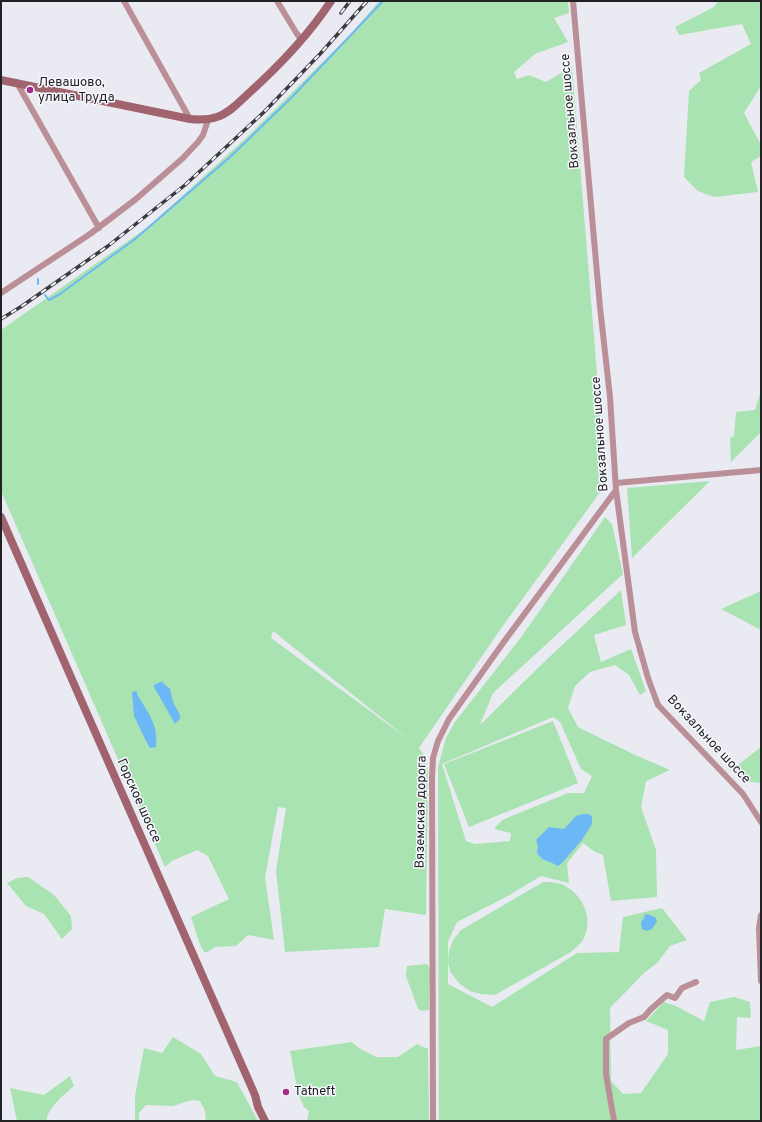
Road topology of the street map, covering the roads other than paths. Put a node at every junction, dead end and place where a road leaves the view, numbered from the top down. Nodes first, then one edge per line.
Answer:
1 (124, 1) edge
2 (277, 1) edge
3 (331, 1) edge
4 (573, 1) edge
5 (302, 40) junction
6 (1, 80) edge
7 (16, 83) junction
8 (190, 119) junction
9 (208, 120) junction
10 (99, 228) junction
11 (1, 293) edge
12 (761, 470) edge
13 (616, 483) junction
14 (616, 490) junction
15 (1, 517) edge
16 (761, 822) edge
17 (761, 915) edge
18 (696, 982) dead end
19 (761, 982) edge
20 (255, 1095) junction
21 (265, 1121) edge
22 (269, 1121) edge
23 (433, 1121) edge
24 (614, 1121) edge

1 - 8 street
2 - 5 street
3 - 5 main road
4 - 13 street, Вокзальное шоссе
5 - 9 main road
6 - 7 main road
7 - 8 main road
7 - 10 street
8 - 9 main road
9 - 10 street
10 - 11 street
12 - 13 street
13 - 14 street, Вокзальное шоссе
14 - 16 street, Вокзальное шоссе
14 - 23 street, Вяземская дорога
15 - 20 main road, Горское шоссе
17 - 19 street
18 - 24 street
20 - 21 main road, Горское шоссе
20 - 22 main road, Горское шоссе

